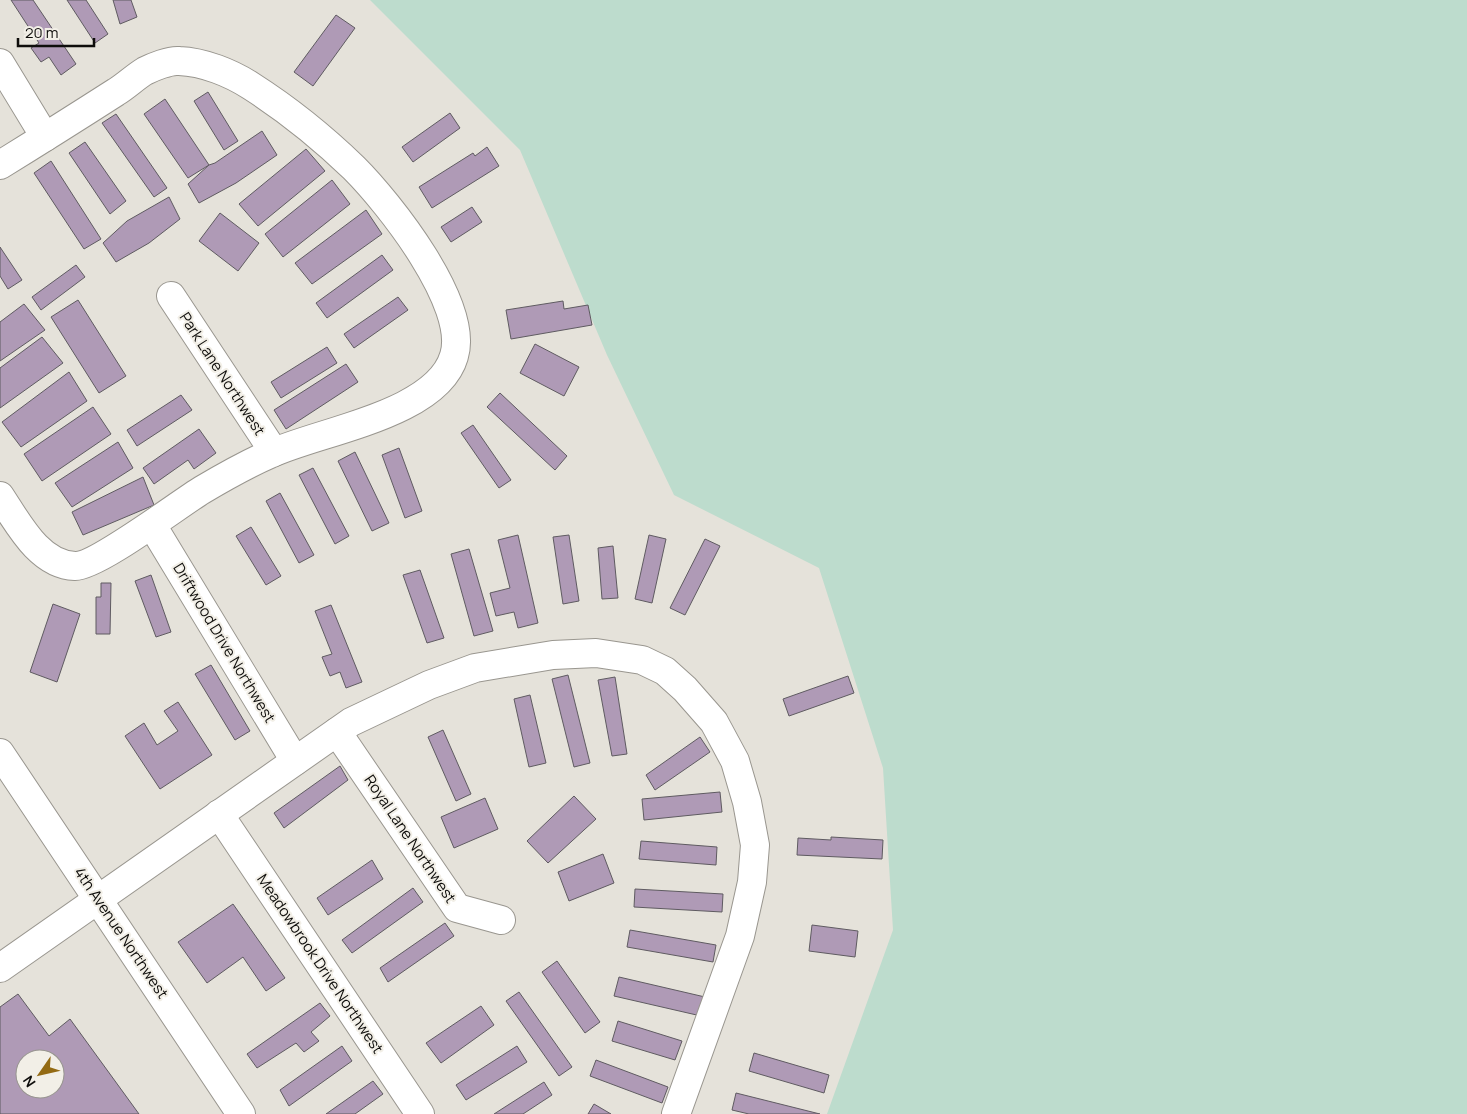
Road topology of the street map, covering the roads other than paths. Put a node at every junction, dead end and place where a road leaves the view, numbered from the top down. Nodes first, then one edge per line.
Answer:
1 (0, 63) edge
2 (45, 137) junction
3 (0, 165) edge
4 (171, 296) dead end
5 (274, 452) junction
6 (0, 496) edge
7 (152, 525) junction
8 (337, 732) junction
9 (0, 753) edge
10 (295, 761) junction
11 (219, 814) junction
12 (98, 900) junction
13 (501, 920) dead end
14 (0, 968) edge
15 (241, 1114) edge
16 (420, 1114) edge
17 (676, 1114) edge

1 - 2 street
2 - 3 street
2 - 5 street
4 - 5 street, Park Lane Northwest
5 - 7 street
6 - 7 street
7 - 10 street, Driftwood Drive Northwest
8 - 10 street
8 - 13 street, Royal Lane Northwest
8 - 17 street
9 - 12 street, 4th Avenue Northwest
10 - 11 street
11 - 12 street
11 - 16 street, Meadowbrook Drive Northwest
12 - 14 street
12 - 15 street, 4th Avenue Northwest

